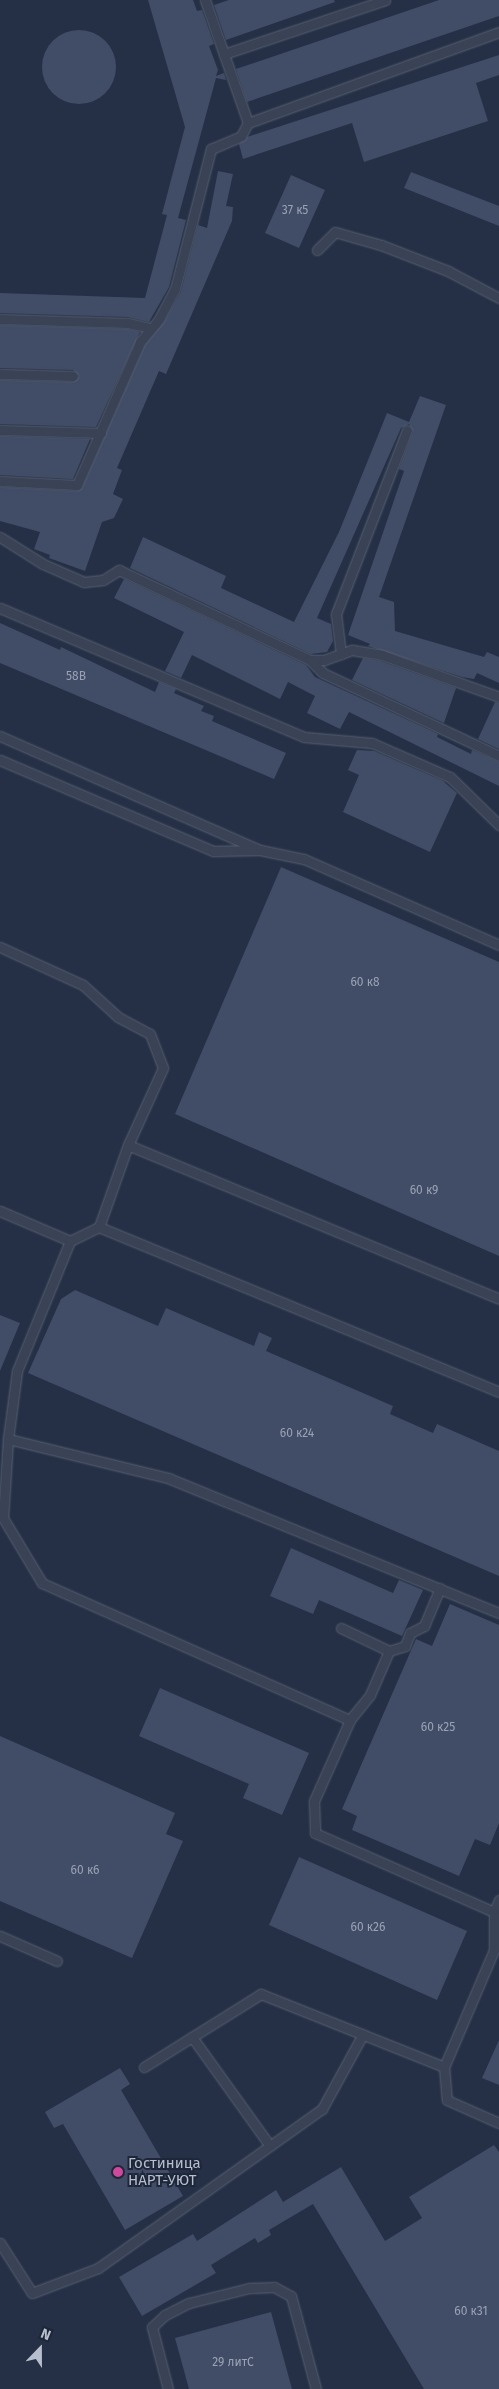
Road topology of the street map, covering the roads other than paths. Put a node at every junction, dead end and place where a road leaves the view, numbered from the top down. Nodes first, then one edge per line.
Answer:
1 (205, 0) edge
2 (385, 0) edge
3 (499, 32) edge
4 (224, 54) junction
5 (248, 123) junction
6 (317, 250) dead end
7 (499, 298) edge
8 (0, 319) edge
9 (149, 328) junction
10 (0, 374) edge
11 (73, 376) dead end
12 (0, 430) edge
13 (407, 430) dead end
14 (101, 433) junction
15 (0, 480) edge
16 (0, 537) edge
17 (0, 608) edge
18 (341, 654) junction
19 (310, 660) junction
20 (499, 697) edge
21 (0, 736) edge
22 (499, 756) edge
23 (0, 760) edge
24 (499, 825) edge
25 (260, 850) junction
26 (499, 945) edge
27 (0, 947) edge
28 (128, 1145) junction
29 (0, 1211) edge
30 (99, 1227) junction
31 (70, 1241) junction
32 (499, 1300) edge
33 (498, 1387) edge
34 (8, 1439) junction
35 (2, 1490) edge
36 (440, 1588) junction
37 (499, 1613) edge
38 (341, 1628) dead end
39 (389, 1651) junction
40 (350, 1720) junction
41 (499, 1900) edge
42 (494, 1912) junction
43 (0, 1936) edge
44 (57, 1961) dead end
45 (363, 2034) junction
46 (192, 2037) junction
47 (144, 2067) dead end
48 (444, 2067) junction
49 (499, 2123) edge
50 (270, 2146) junction
51 (0, 2243) edge
52 (168, 2389) edge
53 (316, 2389) edge

1 - 4 lane
2 - 4 lane
3 - 5 lane
4 - 5 lane
5 - 9 lane
6 - 7 lane
8 - 9 lane
9 - 14 lane
10 - 11 lane
12 - 14 lane
13 - 18 lane
14 - 15 lane
16 - 19 lane
17 - 24 lane
18 - 19 lane
18 - 20 lane
19 - 22 lane
21 - 25 lane
23 - 25 lane
25 - 26 lane
27 - 28 lane
28 - 30 lane
28 - 32 lane
29 - 31 lane
30 - 31 lane
30 - 33 lane
31 - 34 lane
34 - 35 lane
34 - 36 lane
35 - 40 lane
36 - 37 lane
36 - 39 lane
38 - 39 lane
39 - 40 lane
40 - 42 lane
41 - 42 lane
42 - 48 lane
43 - 44 lane
45 - 46 lane
45 - 48 lane
45 - 50 lane
46 - 47 lane
46 - 50 lane
48 - 49 lane
50 - 51 lane
52 - 53 lane

